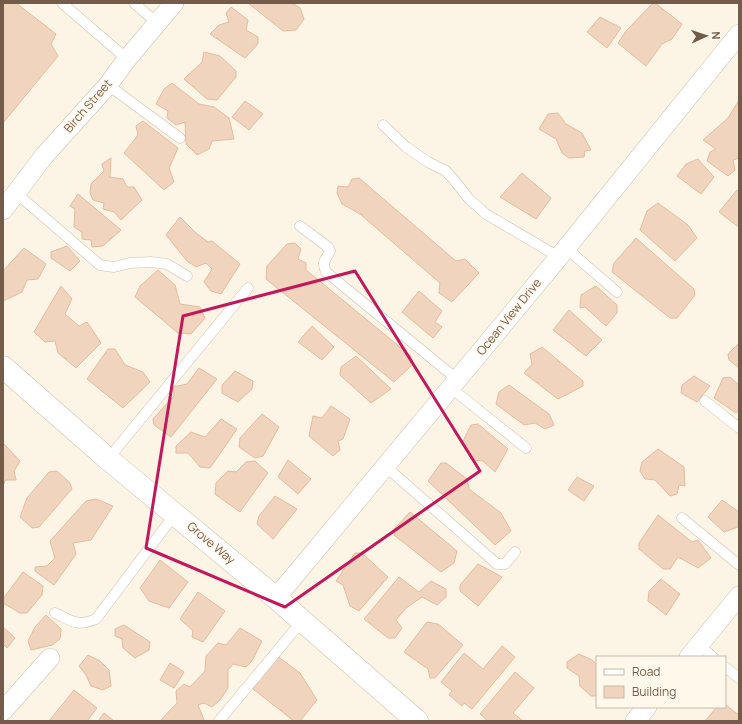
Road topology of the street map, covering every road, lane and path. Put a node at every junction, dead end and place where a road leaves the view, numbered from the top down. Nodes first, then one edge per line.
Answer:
1 (62, 3) edge
2 (134, 3) edge
3 (174, 3) edge
4 (157, 23) junction
5 (739, 34) edge
6 (127, 59) junction
7 (108, 85) junction
8 (383, 125) dead end
9 (180, 138) dead end
10 (16, 193) junction
11 (3, 210) edge
12 (300, 226) dead end
13 (562, 252) junction
14 (187, 276) dead end
15 (248, 288) dead end
16 (617, 292) dead end
17 (3, 367) edge
18 (454, 384) junction
19 (706, 401) dead end
20 (739, 428) edge
21 (526, 448) dead end
22 (108, 459) junction
23 (385, 466) junction
24 (175, 514) junction
25 (682, 518) dead end
26 (515, 552) dead end
27 (739, 564) edge
28 (739, 596) edge
29 (276, 598) junction
30 (55, 613) dead end
31 (302, 621) junction
32 (700, 653) edge
33 (50, 658) dead end
34 (726, 668) edge
35 (739, 678) edge
36 (646, 708) edge
37 (3, 711) edge
38 (408, 718) edge
39 (219, 721) edge
40 (635, 721) edge

1 - 6 lane
2 - 4 lane
3 - 4 street, Birch Street
4 - 6 street, Birch Street
5 - 13 street, Ocean View Drive
6 - 7 street, Birch Street
7 - 9 lane
7 - 10 street, Birch Street
8 - 13 lane
10 - 11 street, Birch Street
10 - 14 lane
12 - 18 lane
13 - 16 lane
13 - 18 street, Ocean View Drive
15 - 22 lane
17 - 22 main road, Grove Way
18 - 21 lane
18 - 23 street, Ocean View Drive
19 - 20 lane
22 - 24 main road, Grove Way
23 - 26 lane
23 - 29 street, Ocean View Drive
24 - 29 main road, Grove Way
24 - 30 lane
25 - 27 lane
28 - 32 street
29 - 31 main road, Grove Way
31 - 38 main road, Grove Way
31 - 39 lane
33 - 37 street
34 - 35 lane
36 - 40 street

